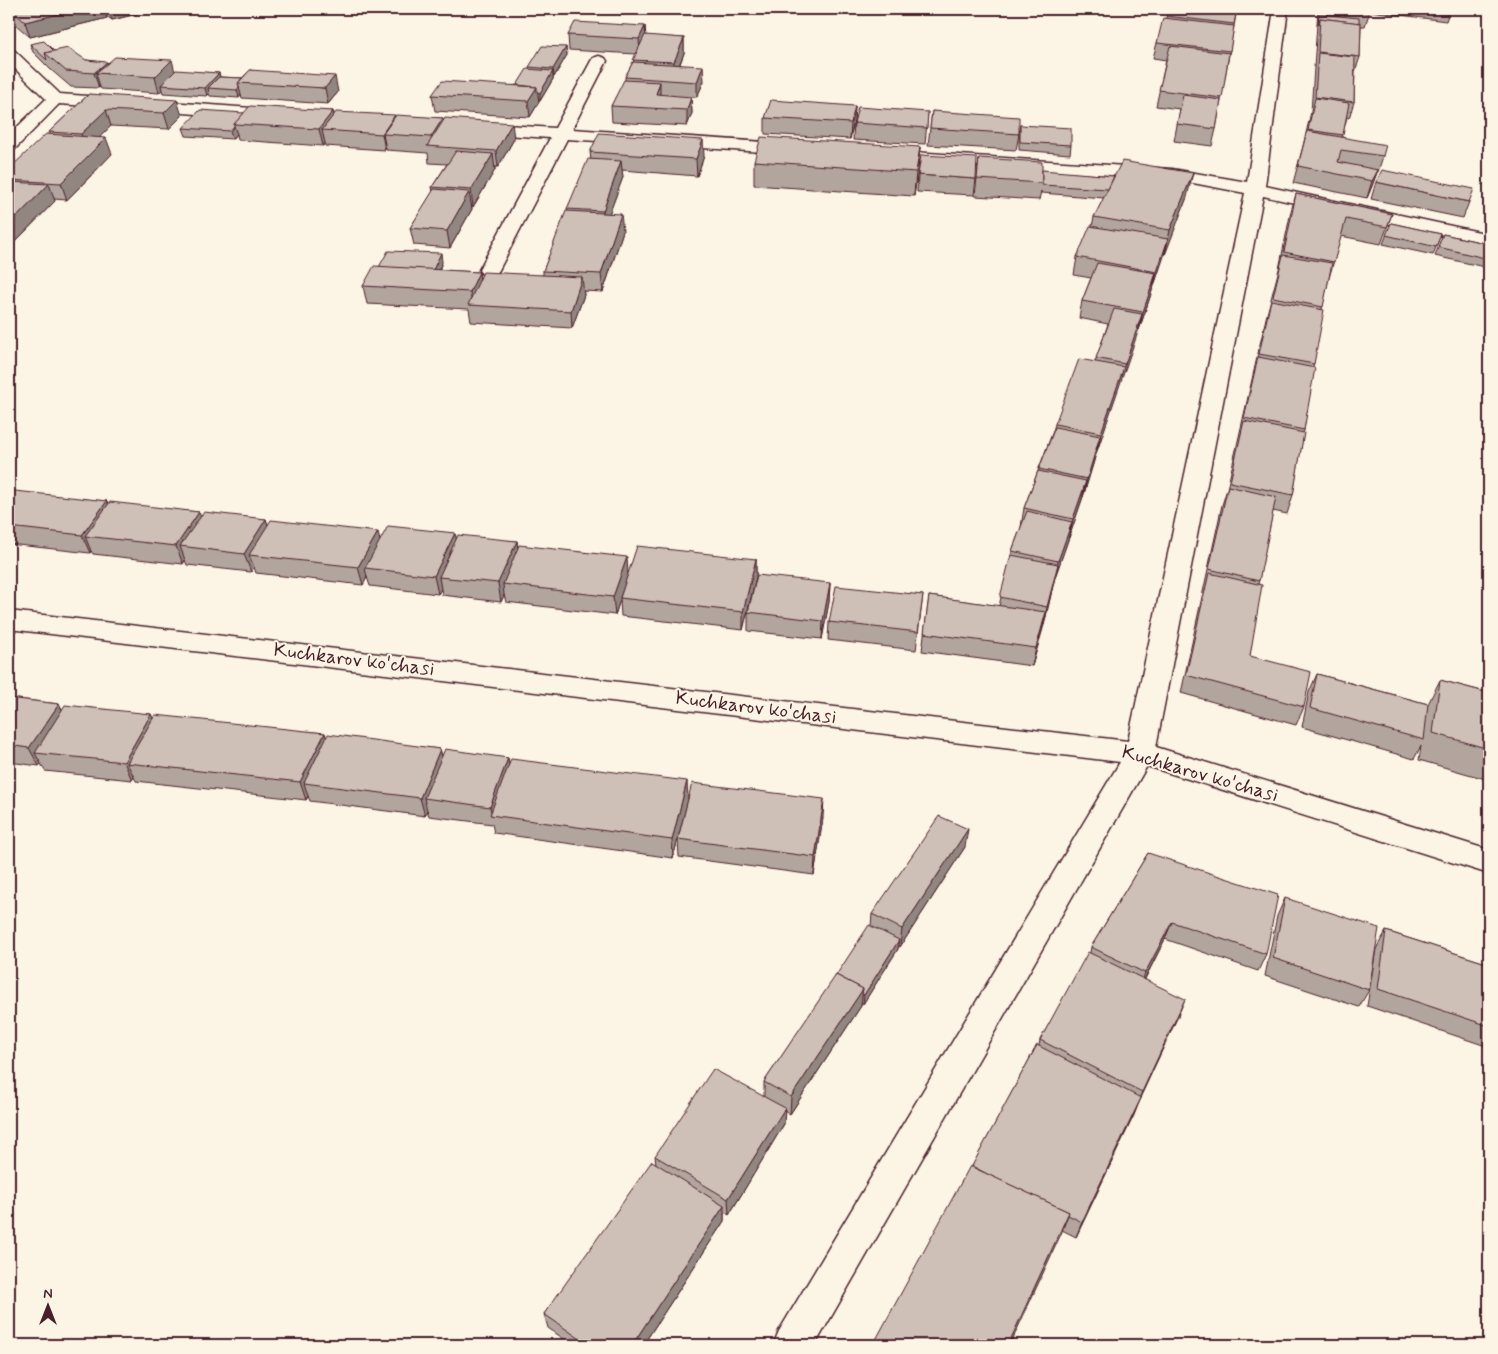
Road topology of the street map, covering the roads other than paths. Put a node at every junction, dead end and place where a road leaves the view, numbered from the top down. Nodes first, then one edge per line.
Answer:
1 (1281, 9) edge
2 (9, 54) edge
3 (599, 61) dead end
4 (55, 100) junction
5 (292, 116) edge
6 (461, 127) edge
7 (560, 134) junction
8 (9, 146) edge
9 (807, 150) edge
10 (866, 154) edge
11 (1255, 189) junction
12 (1489, 240) edge
13 (489, 270) edge
14 (9, 620) edge
15 (1140, 753) junction
16 (1489, 862) edge
17 (792, 1345) edge

1 - 11 street
2 - 4 street
3 - 7 street
4 - 5 street
4 - 8 street
6 - 7 street
7 - 9 street
7 - 13 street
10 - 11 street
11 - 12 street
11 - 15 street
14 - 15 street, Kuchkarov ko'chasi
15 - 16 street, Kuchkarov ko'chasi
15 - 17 street

